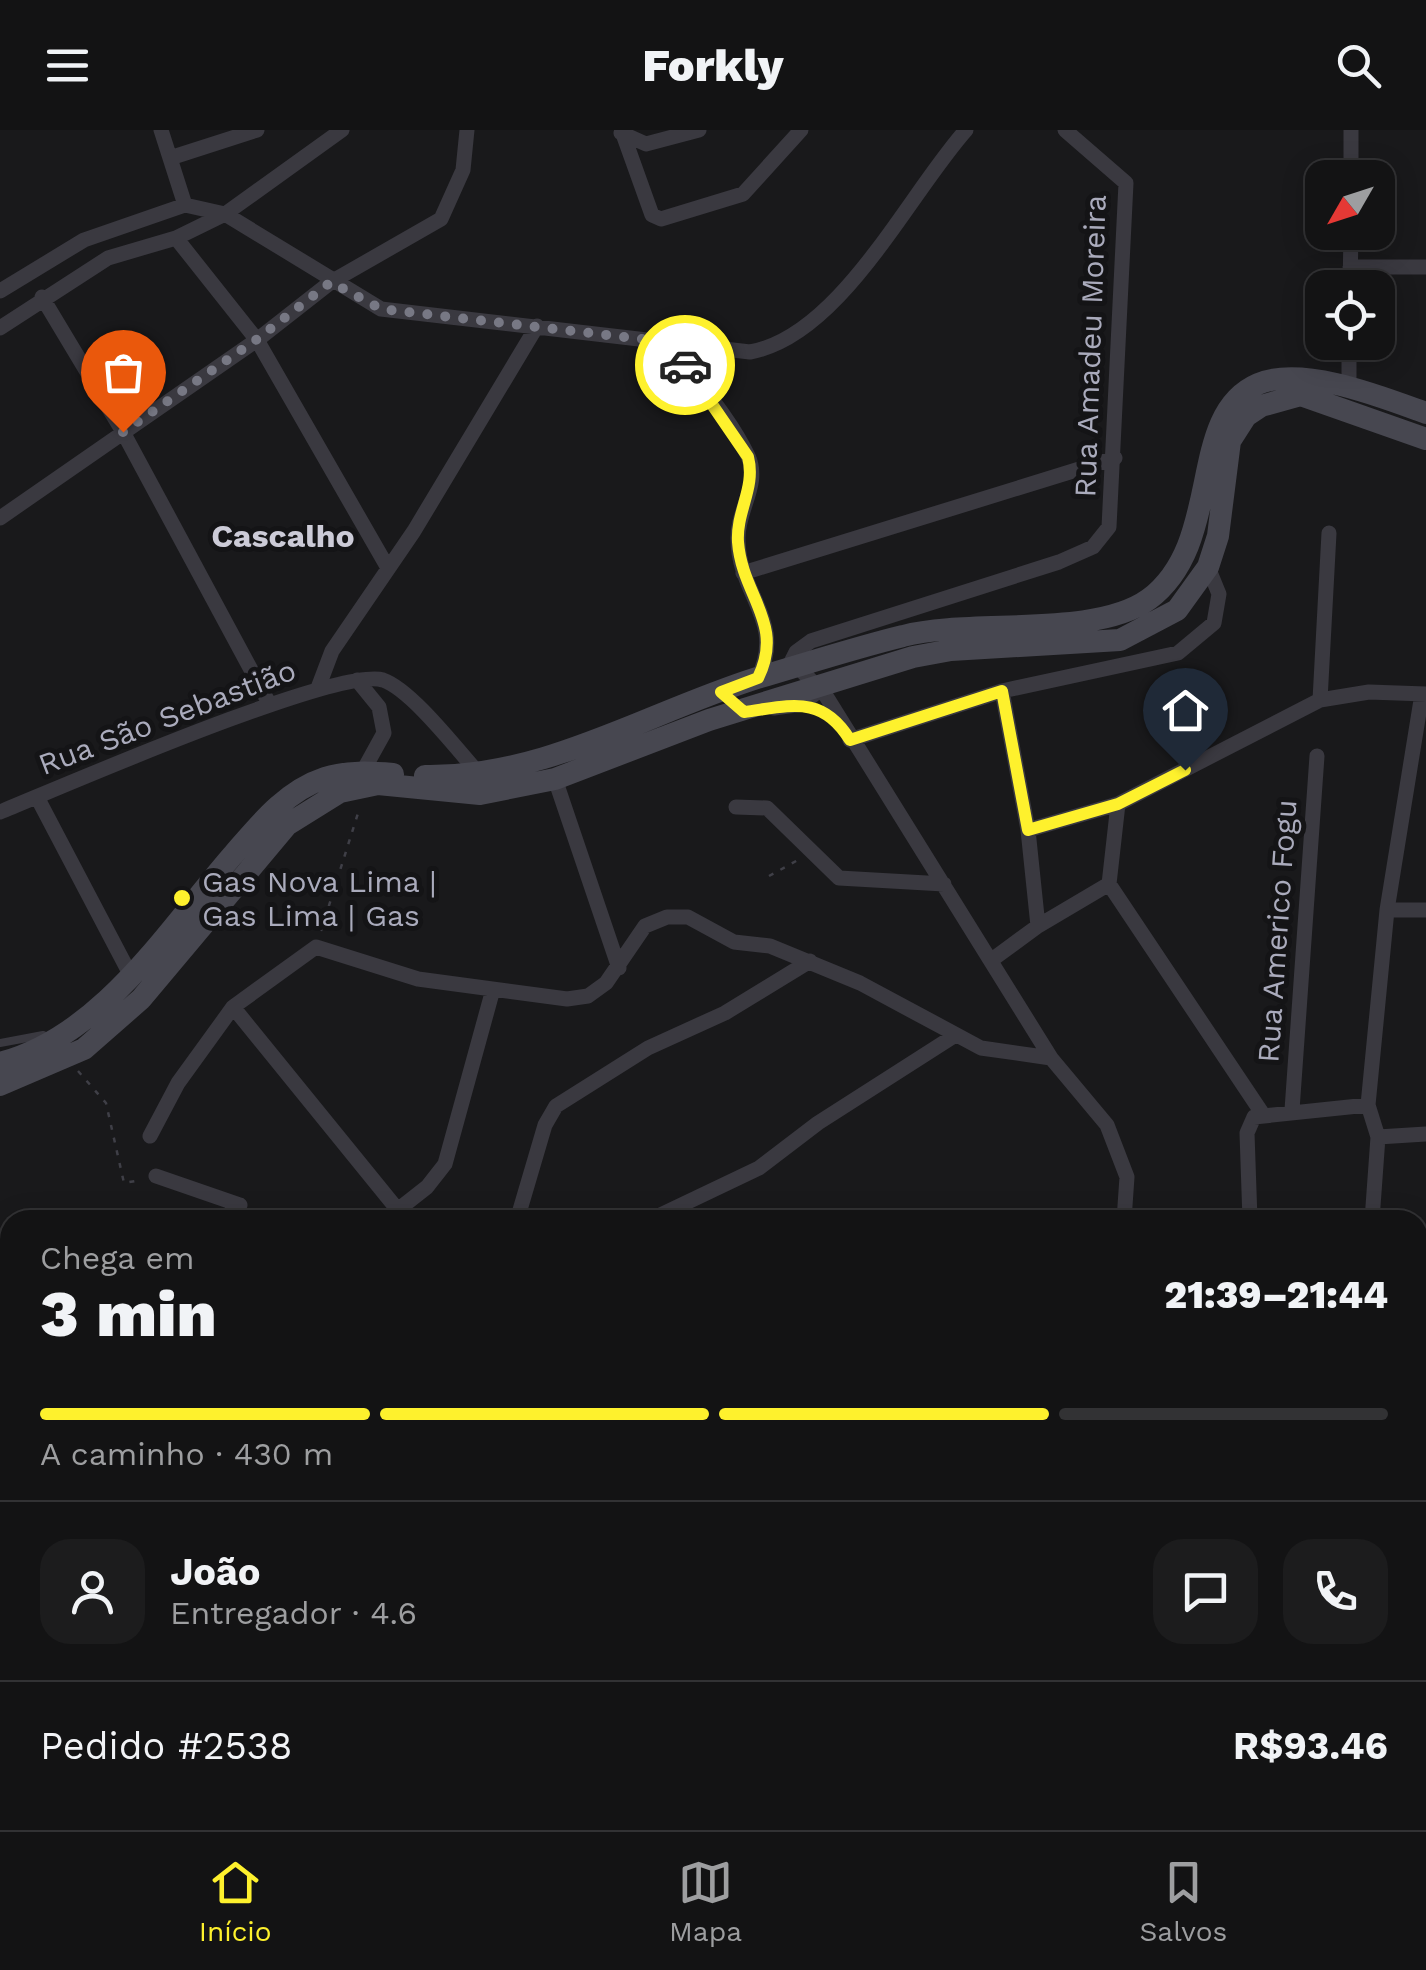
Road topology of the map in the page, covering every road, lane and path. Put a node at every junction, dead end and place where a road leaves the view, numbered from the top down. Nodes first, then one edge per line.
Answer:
1 (161, 130) edge
2 (257, 130) edge
3 (342, 130) edge
4 (468, 130) edge
5 (699, 130) edge
6 (801, 130) edge
7 (966, 130) edge
8 (1065, 130) edge
9 (1352, 130) edge
10 (621, 132) edge
11 (170, 158) junction
12 (1351, 160) edge
13 (185, 206) junction
14 (225, 214) junction
15 (176, 238) junction
16 (1350, 250) edge
17 (1350, 267) joint
18 (1426, 267) edge
19 (331, 282) junction
20 (0, 291) edge
21 (42, 297) junction
22 (538, 326) junction
23 (0, 328) edge
24 (256, 340) junction
25 (668, 342) junction
26 (1349, 360) edge
27 (1349, 387) junction
28 (1426, 413) edge
29 (123, 432) junction
30 (1426, 440) edge
31 (1114, 458) junction
32 (0, 518) edge
33 (1329, 533) dead end
34 (1208, 567) junction
35 (388, 568) junction
36 (743, 573) junction
37 (792, 670) junction
38 (758, 678) junction
39 (357, 680) junction
40 (318, 688) junction
41 (1002, 691) junction
42 (721, 692) junction
43 (1424, 694) edge
44 (811, 697) junction
45 (1320, 700) junction
46 (270, 705) junction
47 (744, 712) junction
48 (850, 740) junction
49 (1317, 756) dead end
50 (481, 776) junction
51 (555, 778) junction
52 (364, 779) junction
53 (37, 797) junction
54 (1118, 804) junction
55 (736, 806) dead end
56 (0, 812) edge
57 (1028, 830) junction
58 (812, 853) junction
59 (769, 876) dead end
60 (944, 884) junction
61 (1109, 884) junction
62 (1387, 910) junction
63 (1425, 914) edge
64 (1038, 926) junction
65 (316, 947) junction
66 (993, 959) junction
67 (810, 961) junction
68 (619, 968) junction
69 (130, 974) junction
70 (492, 993) junction
71 (233, 1006) junction
72 (72, 1030) junction
73 (954, 1036) junction
74 (0, 1043) edge
75 (67, 1058) junction
76 (1051, 1058) junction
77 (0, 1063) edge
78 (0, 1085) edge
79 (1368, 1105) junction
80 (1292, 1110) junction
81 (1262, 1113) junction
82 (1426, 1134) edge
83 (150, 1136) dead end
84 (1378, 1137) junction
85 (156, 1176) joint
86 (240, 1206) junction
87 (235, 1210) edge
88 (244, 1210) edge
89 (392, 1210) edge
90 (404, 1210) edge
91 (520, 1210) edge
92 (671, 1210) edge
93 (1125, 1210) edge
94 (1250, 1210) edge
95 (1373, 1210) edge

1 - 11 street
2 - 11 street
3 - 14 street
4 - 19 street
5 - 10 street
6 - 10 street
7 - 25 street
8 - 31 street, Rua Amadeu Moreira
9 - 12 street
11 - 13 street
13 - 14 street
13 - 20 street
14 - 15 street
14 - 19 street
15 - 21 street
15 - 24 street
16 - 17 street
17 - 18 street
19 - 22 street
19 - 24 street
21 - 23 street
21 - 29 street
22 - 25 street
22 - 35 street
24 - 29 street
24 - 35 street
25 - 36 street
26 - 27 street
27 - 28 main road
27 - 37 main road
29 - 32 street
29 - 46 street
30 - 34 main road
31 - 36 street
31 - 37 street, Rua Amadeu Moreira
33 - 45 street
34 - 41 street
34 - 44 main road
35 - 40 street
36 - 38 street
37 - 38 main road
37 - 44 street
38 - 42 main road
39 - 40 street, Rua São Sebastião
39 - 50 street
39 - 52 street
40 - 46 street, Rua São Sebastião
41 - 48 street
41 - 57 street
42 - 47 street
42 - 50 main road
43 - 45 street
43 - 62 street
44 - 47 main road
44 - 48 street
45 - 54 street
46 - 53 street, Rua São Sebastião
47 - 51 main road
48 - 60 street
49 - 80 street, Rua Americo Fogu
50 - 52 main road
51 - 52 main road
51 - 68 street
52 - 65 path
52 - 69 main road
52 - 75 main road
53 - 56 street, Rua São Sebastião
53 - 69 street
54 - 57 street
54 - 61 street
55 - 58 street
57 - 64 street
58 - 59 path
58 - 60 street
60 - 66 street
61 - 64 street
61 - 81 street
62 - 63 street
62 - 79 street
64 - 66 street
65 - 70 street
65 - 71 street
66 - 76 street
67 - 68 street
67 - 73 street
67 - 91 street
68 - 70 street
69 - 72 main road
70 - 90 street
71 - 83 street
71 - 89 street
72 - 74 lane
72 - 77 main road
73 - 76 street
73 - 92 street
75 - 78 main road
75 - 85 path
76 - 93 street
79 - 80 street
79 - 84 street
80 - 81 street
81 - 94 street
82 - 84 street
84 - 95 street
85 - 86 street
86 - 87 street
86 - 88 street

